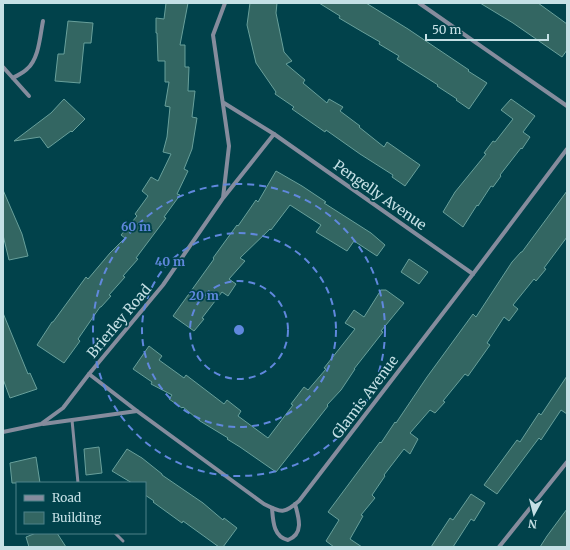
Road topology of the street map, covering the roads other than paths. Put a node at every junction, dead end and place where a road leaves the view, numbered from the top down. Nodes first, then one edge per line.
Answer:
1 (225, 3) edge
2 (419, 3) edge
3 (43, 21) dead end
4 (3, 67) edge
5 (13, 78) junction
6 (29, 96) dead end
7 (224, 102) junction
8 (567, 106) edge
9 (274, 134) junction
10 (567, 149) edge
11 (223, 198) junction
12 (473, 274) junction
13 (89, 374) junction
14 (138, 411) junction
15 (72, 420) junction
16 (41, 424) junction
17 (3, 432) edge
18 (567, 462) edge
19 (78, 482) edge
20 (296, 504) junction
21 (272, 508) junction
22 (116, 534) edge
23 (123, 541) dead end
24 (499, 547) edge

1 - 7 street, Brierley Road
2 - 8 street
3 - 5 street
4 - 5 street
5 - 6 street
7 - 9 street, Pengelly Avenue
7 - 11 street, Brierley Road
9 - 11 street
9 - 12 street, Pengelly Avenue
10 - 12 street, Glamis Avenue
11 - 13 street, Brierley Road
12 - 20 street, Glamis Avenue
13 - 14 street
13 - 16 street, Brierley Road
14 - 15 street
14 - 21 street
15 - 16 street
15 - 19 lane
16 - 17 street, Brierley Road
18 - 24 street
20 - 21 street
20 - 21 street
22 - 23 lane

